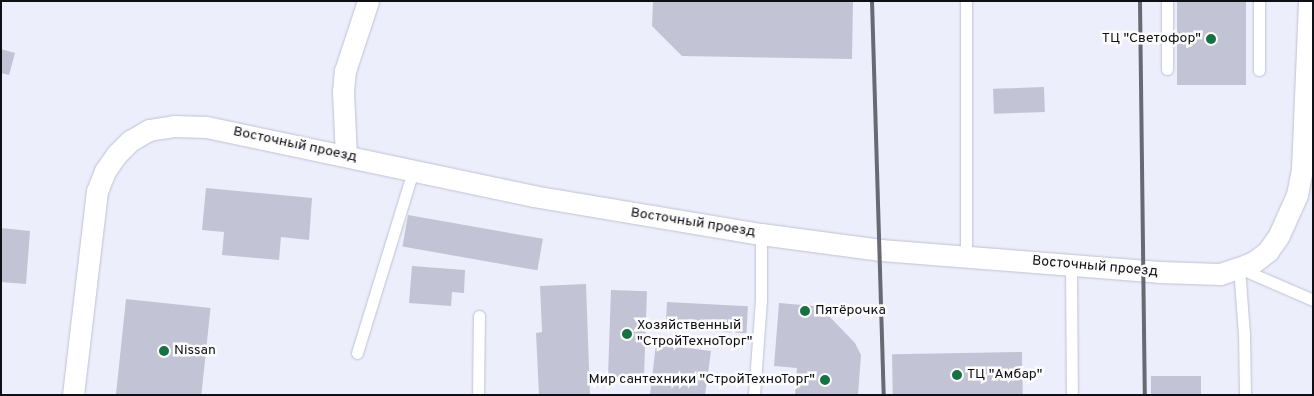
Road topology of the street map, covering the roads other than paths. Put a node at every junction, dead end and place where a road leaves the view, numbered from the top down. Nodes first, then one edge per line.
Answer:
1 (368, 1) edge
2 (966, 1) edge
3 (1167, 1) edge
4 (1259, 1) edge
5 (1309, 1) edge
6 (1167, 69) dead end
7 (1310, 69) edge
8 (1259, 70) dead end
9 (346, 156) junction
10 (413, 171) junction
11 (761, 234) junction
12 (966, 256) junction
13 (1071, 264) junction
14 (1239, 268) junction
15 (1313, 300) edge
16 (479, 316) dead end
17 (356, 353) dead end
18 (73, 395) edge
19 (478, 395) edge
20 (754, 395) edge
21 (1072, 395) edge
22 (1245, 395) edge

1 - 9 street
2 - 12 lane
3 - 6 lane
4 - 8 lane
5 - 7 street, Восточный проезд
7 - 14 street, Восточный проезд
9 - 10 street, Восточный проезд
9 - 18 street, Восточный проезд
10 - 11 street, Восточный проезд
10 - 17 lane
11 - 12 street, Восточный проезд
11 - 20 lane
12 - 13 street, Восточный проезд
13 - 14 street, Восточный проезд
13 - 21 lane
14 - 15 lane
14 - 22 lane
16 - 19 lane

